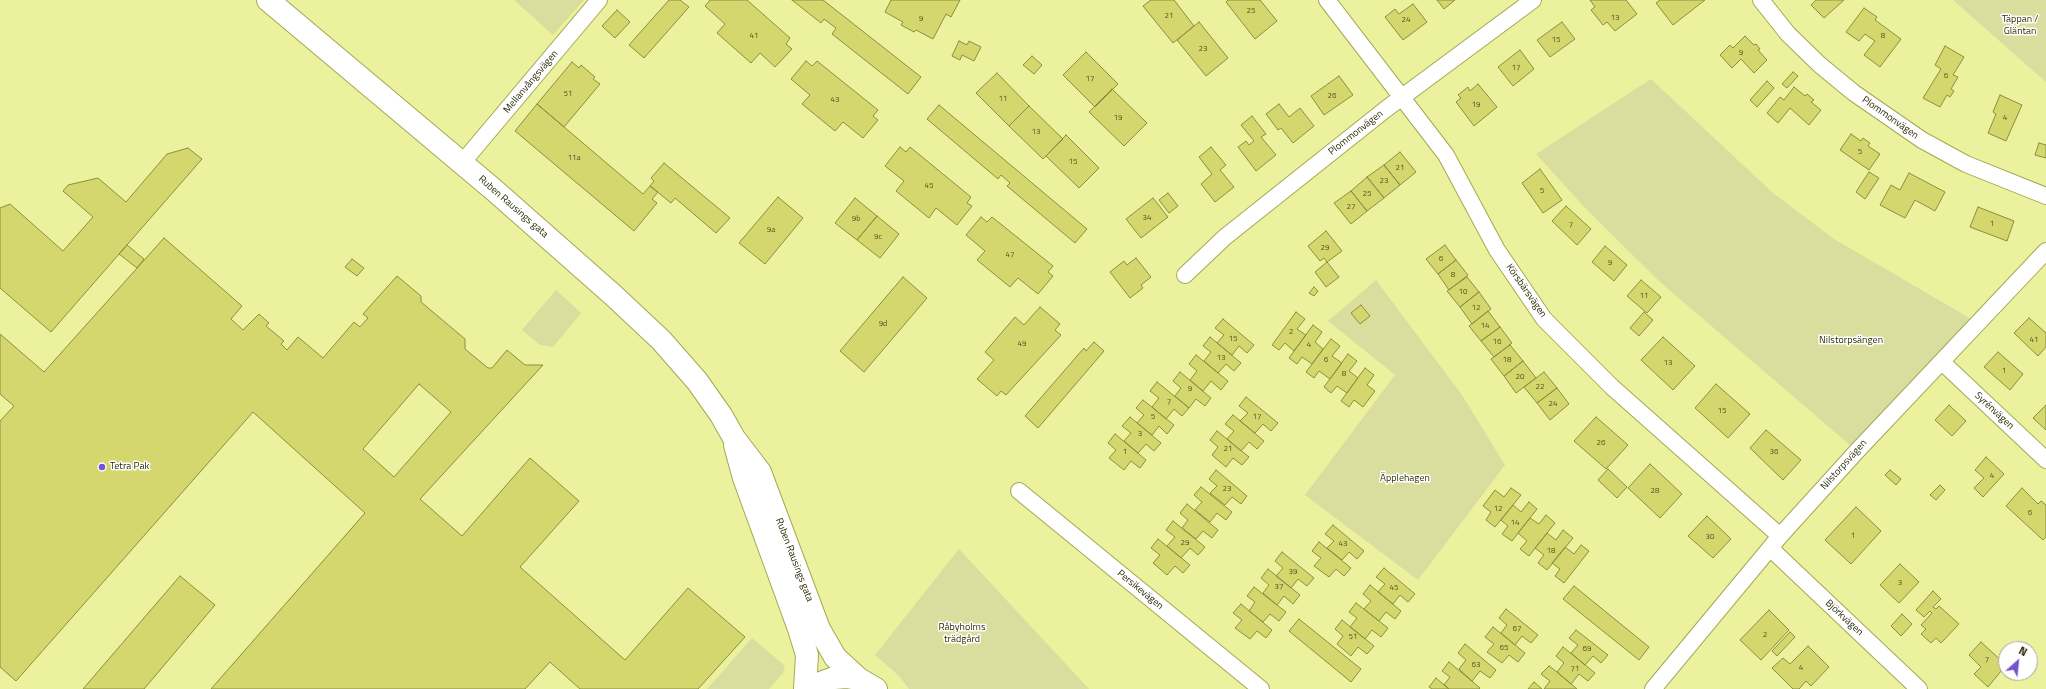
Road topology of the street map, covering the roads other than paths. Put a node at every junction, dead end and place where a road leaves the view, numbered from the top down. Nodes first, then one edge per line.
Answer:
1 (268, 0) edge
2 (599, 0) edge
3 (1327, 0) edge
4 (1533, 0) edge
5 (1761, 0) edge
6 (1401, 98) junction
7 (462, 163) junction
8 (2046, 196) edge
9 (2046, 251) edge
10 (1185, 275) dead end
11 (1942, 362) junction
12 (734, 438) junction
13 (2046, 460) edge
14 (1019, 491) dead end
15 (1780, 536) junction
16 (1770, 548) junction
17 (867, 684) edge
18 (805, 689) edge
19 (812, 689) edge
20 (1261, 689) edge
21 (1653, 689) edge
22 (1919, 689) edge

1 - 7 main road, Ruben Rausings gata
2 - 7 street, Mellanvångsvägen
3 - 6 street, Körsbärsvägen
4 - 6 street, Plommonvägen
5 - 8 street, Plommonvägen
6 - 10 street, Plommonvägen
6 - 15 street, Körsbärsvägen
7 - 12 main road, Ruben Rausings gata
9 - 11 street, Nilstorpsvägen
11 - 13 street, Syrénvägen
11 - 15 street, Nilstorpsvägen
12 - 17 main road, Ruben Rausings gata
12 - 18 main road, Ruben Rausings gata
14 - 20 street, Persikevägen
15 - 16 street, Nilstorpsvägen
16 - 21 street, Nilstorpsvägen
16 - 22 street, Björkvägen
17 - 19 main road, Ruben Rausings gata

